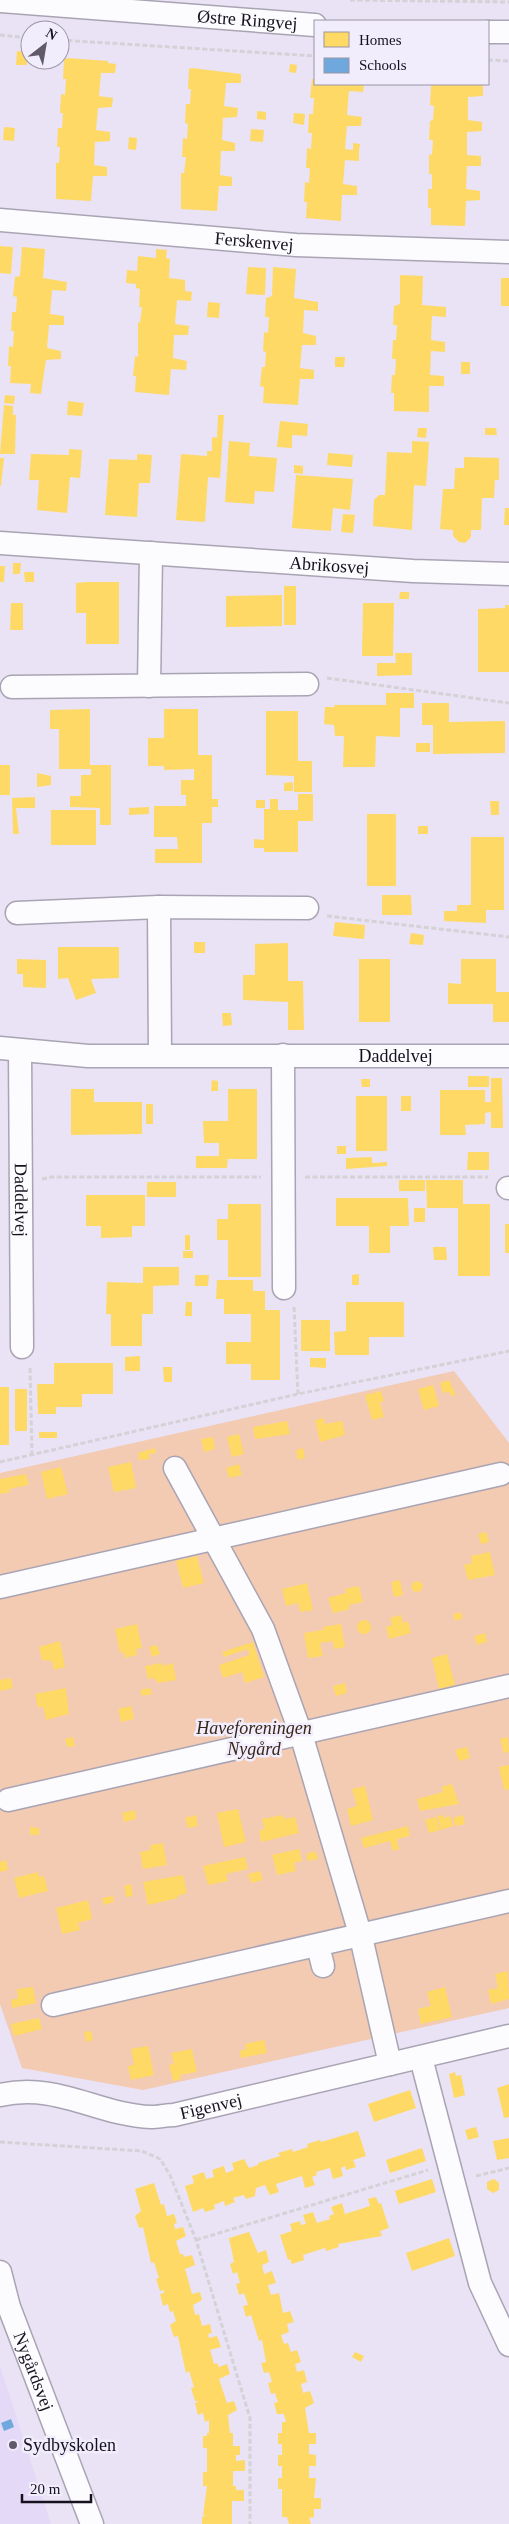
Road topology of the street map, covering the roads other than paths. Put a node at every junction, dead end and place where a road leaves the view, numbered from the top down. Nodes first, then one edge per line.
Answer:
1 (0, 1) edge
2 (314, 25) edge
3 (489, 32) edge
4 (509, 32) edge
5 (0, 220) edge
6 (509, 252) edge
7 (0, 543) edge
8 (151, 553) junction
9 (509, 574) edge
10 (307, 684) road end
11 (149, 686) junction
12 (12, 687) dead end
13 (159, 907) junction
14 (307, 908) road end
15 (17, 912) dead end
16 (10, 1050) edge
17 (160, 1055) junction
18 (283, 1056) junction
19 (509, 1056) edge
20 (284, 1288) road end
21 (22, 1348) road end
22 (175, 1468) dead end
23 (501, 1474) dead end
24 (216, 1539) junction
25 (0, 1588) edge
26 (509, 1686) edge
27 (301, 1734) junction
28 (8, 1800) dead end
29 (509, 1901) edge
30 (361, 1937) junction
31 (52, 2005) dead end
32 (509, 2036) edge
33 (421, 2058) junction
34 (390, 2064) junction
35 (0, 2095) edge
36 (0, 2272) edge
37 (509, 2345) edge
38 (92, 2524) edge

1 - 2 street, Østre Ringvej
3 - 4 street
5 - 6 street, Ferskenvej
7 - 8 street, Abrikosvej
8 - 9 street, Abrikosvej
8 - 11 street
10 - 11 street
11 - 12 street
13 - 14 street
13 - 15 street
13 - 17 street
16 - 17 street, Daddelvej
16 - 21 street, Daddelvej
17 - 18 street, Daddelvej
18 - 19 street, Daddelvej
18 - 20 street
22 - 24 street
23 - 24 street
24 - 25 street
24 - 27 street
26 - 27 street
27 - 28 street
27 - 30 street
29 - 30 street
30 - 31 street
30 - 34 street
32 - 33 street, Figenvej
33 - 34 street, Figenvej
33 - 37 street
34 - 35 street, Figenvej
36 - 38 street, Nygårdsvej

